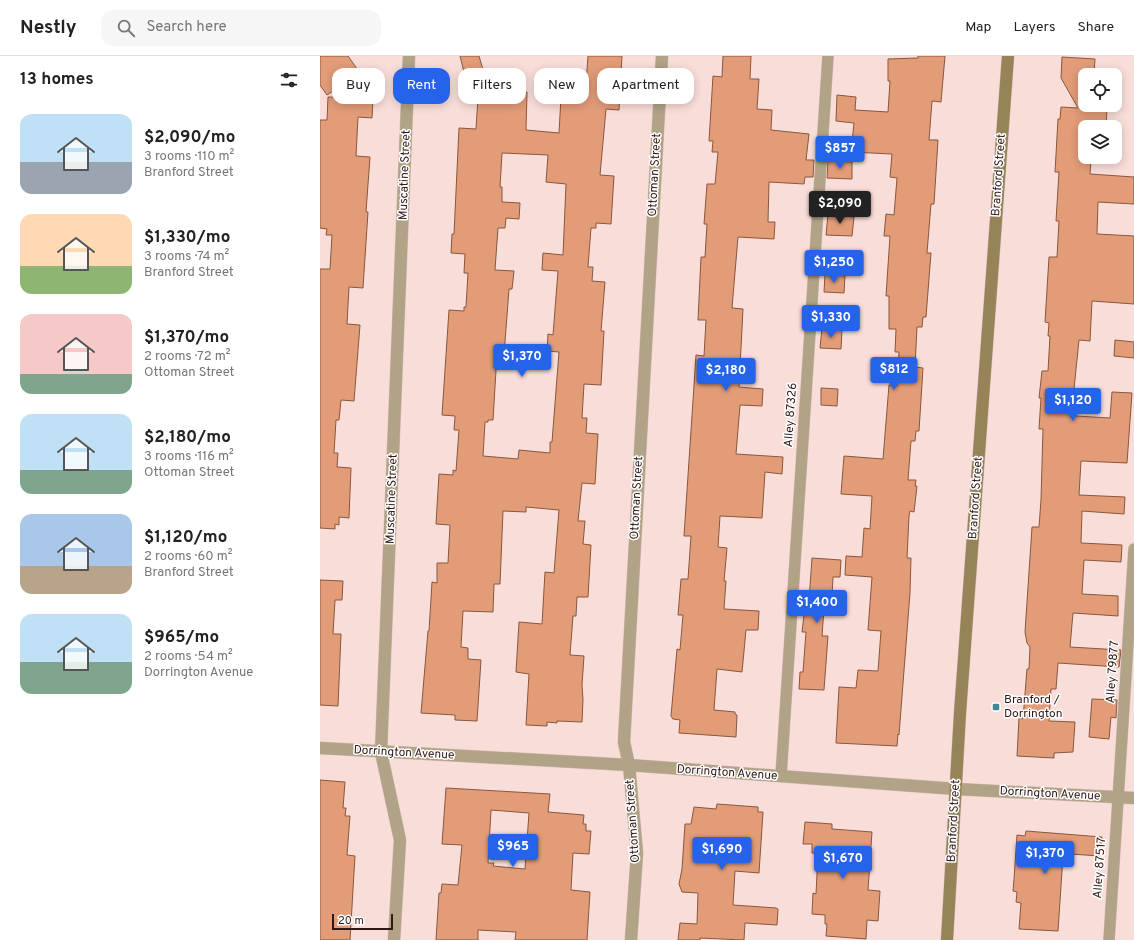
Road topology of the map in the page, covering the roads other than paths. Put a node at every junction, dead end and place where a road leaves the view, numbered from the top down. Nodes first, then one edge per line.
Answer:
1 (409, 56) edge
2 (662, 56) edge
3 (828, 56) edge
4 (1008, 56) edge
5 (1134, 549) edge
6 (320, 748) edge
7 (381, 752) junction
8 (629, 765) junction
9 (781, 776) junction
10 (956, 789) junction
11 (1118, 797) junction
12 (1134, 798) edge
13 (394, 940) edge
14 (631, 940) edge
15 (947, 940) edge
16 (1109, 940) edge

1 - 7 street, Muscatine Street
2 - 8 street, Ottoman Street
3 - 9 lane, Alley 87326
4 - 10 main road, Branford Street
5 - 11 lane, Alley 79877
6 - 7 street, Dorrington Avenue
7 - 8 street, Dorrington Avenue
7 - 13 street, Muscatine Street
8 - 9 street, Dorrington Avenue
8 - 14 street, Ottoman Street
9 - 10 street, Dorrington Avenue
10 - 11 street, Dorrington Avenue
10 - 15 main road, Branford Street
11 - 12 street, Dorrington Avenue
11 - 16 lane, Alley 87517

